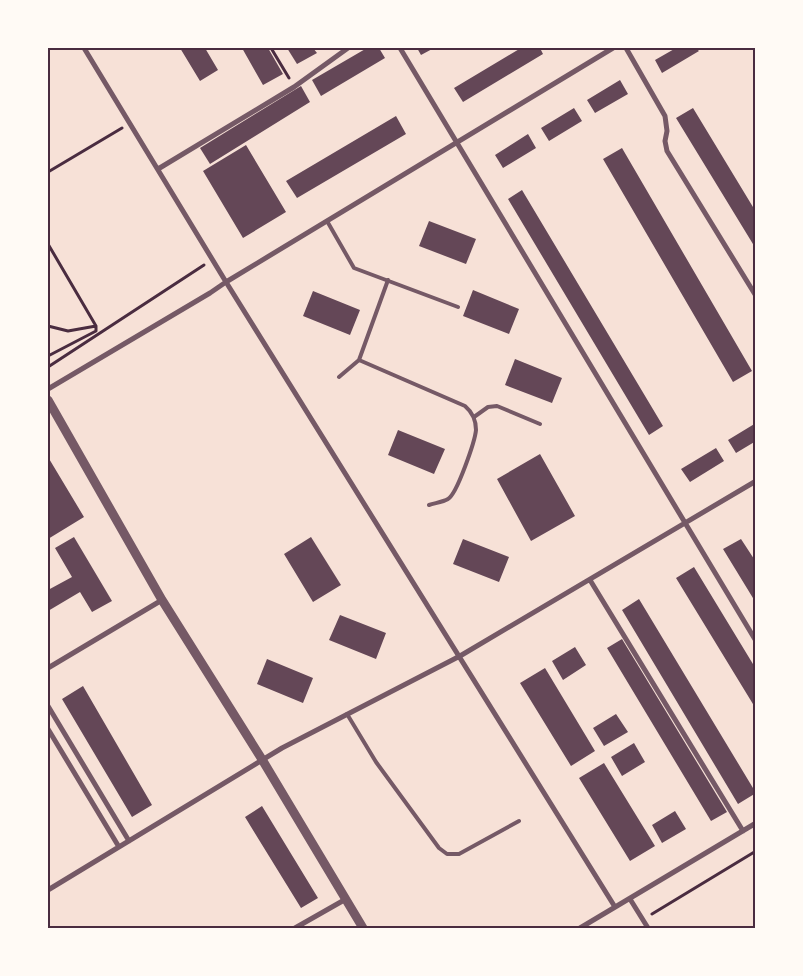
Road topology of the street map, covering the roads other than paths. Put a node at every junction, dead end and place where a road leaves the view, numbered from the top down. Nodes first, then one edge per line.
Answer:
1 (84, 48) edge
2 (348, 48) edge
3 (400, 48) edge
4 (613, 48) edge
5 (626, 48) edge
6 (457, 142) junction
7 (158, 169) junction
8 (327, 221) junction
9 (388, 280) junction
10 (226, 282) junction
11 (756, 296) edge
12 (458, 307) dead end
13 (359, 360) junction
14 (339, 376) dead end
15 (48, 389) edge
16 (48, 400) edge
17 (474, 417) junction
18 (540, 424) dead end
19 (756, 481) edge
20 (430, 504) dead end
21 (684, 524) junction
22 (590, 580) junction
23 (162, 600) junction
24 (756, 641) edge
25 (460, 656) junction
26 (48, 668) edge
27 (48, 706) edge
28 (347, 714) junction
29 (48, 729) edge
30 (263, 761) junction
31 (518, 821) dead end
32 (756, 823) edge
33 (743, 830) junction
34 (129, 841) junction
35 (119, 847) junction
36 (48, 890) edge
37 (346, 899) junction
38 (630, 899) junction
39 (615, 907) junction
40 (295, 928) edge
41 (363, 928) edge
42 (580, 928) edge
43 (648, 928) edge

1 - 7 street
2 - 7 street
3 - 6 street
4 - 6 street
5 - 11 street
6 - 8 street
6 - 21 street
7 - 10 street
8 - 9 lane
8 - 10 street
9 - 12 lane
9 - 13 lane
10 - 15 street
10 - 25 street
13 - 14 lane
13 - 17 lane
16 - 23 street
17 - 18 lane
17 - 20 lane
19 - 21 street
21 - 22 street
21 - 24 street
22 - 25 street
22 - 33 street
23 - 26 street
23 - 30 street
25 - 28 street
25 - 39 street
27 - 34 street
28 - 30 street
28 - 31 lane
29 - 35 street
30 - 34 street
30 - 37 street
32 - 33 street
33 - 38 street
34 - 35 street
35 - 36 street
37 - 40 street
37 - 41 street
38 - 39 street
38 - 43 street
39 - 42 street

